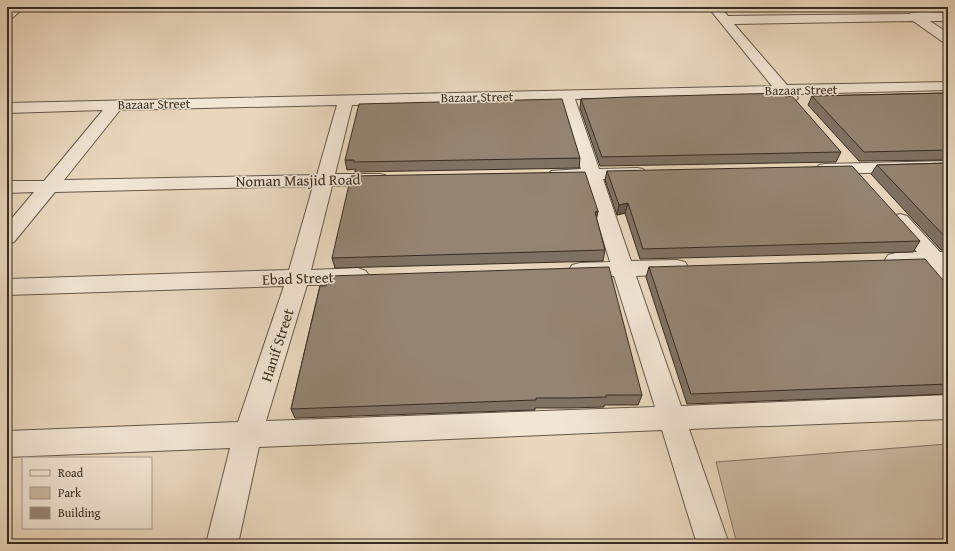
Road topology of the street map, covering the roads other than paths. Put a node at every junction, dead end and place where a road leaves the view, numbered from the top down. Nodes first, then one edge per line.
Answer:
1 (20, 7) edge
2 (901, 7) edge
3 (719, 13) edge
4 (7, 16) edge
5 (916, 17) junction
6 (948, 17) edge
7 (948, 39) edge
8 (948, 86) edge
9 (784, 90) junction
10 (566, 95) junction
11 (346, 100) junction
12 (116, 105) junction
13 (799, 107) edge
14 (7, 108) edge
15 (838, 152) edge
16 (948, 166) edge
17 (853, 168) junction
18 (806, 170) edge
19 (655, 173) edge
20 (592, 174) junction
21 (537, 175) edge
22 (395, 178) edge
23 (325, 180) junction
24 (869, 185) edge
25 (49, 186) junction
26 (7, 187) edge
27 (889, 208) edge
28 (7, 237) edge
29 (941, 259) edge
30 (880, 260) edge
31 (700, 266) edge
32 (622, 268) junction
33 (559, 270) edge
34 (948, 275) edge
35 (377, 276) edge
36 (298, 278) junction
37 (7, 287) edge
38 (948, 408) edge
39 (671, 418) junction
40 (248, 434) junction
41 (7, 444) edge
42 (222, 544) edge
43 (713, 544) edge

1 - 4 street
2 - 5 street
3 - 5 street
3 - 9 street
5 - 6 street
5 - 7 street
8 - 9 street, Bazaar Street
9 - 10 street, Bazaar Street
9 - 13 street
10 - 11 street, Bazaar Street
10 - 20 street
11 - 12 street, Bazaar Street
11 - 23 street, Hanif Street
12 - 14 street, Bazaar Street
12 - 25 street
15 - 17 street
16 - 17 street
17 - 18 street
17 - 24 street
19 - 20 street
20 - 21 street
20 - 32 street
22 - 23 street, Noman Masjid Road
23 - 25 street, Noman Masjid Road
23 - 36 street, Hanif Street
25 - 26 street, Noman Masjid Road
25 - 28 street
27 - 29 street
29 - 30 street
29 - 34 street
31 - 32 street
32 - 33 street
32 - 39 street
35 - 36 street, Ebad Street
36 - 37 street, Ebad Street
36 - 40 street, Hanif Street
38 - 39 street
39 - 40 street
39 - 43 street
40 - 41 street
40 - 42 street, Hanif Street

